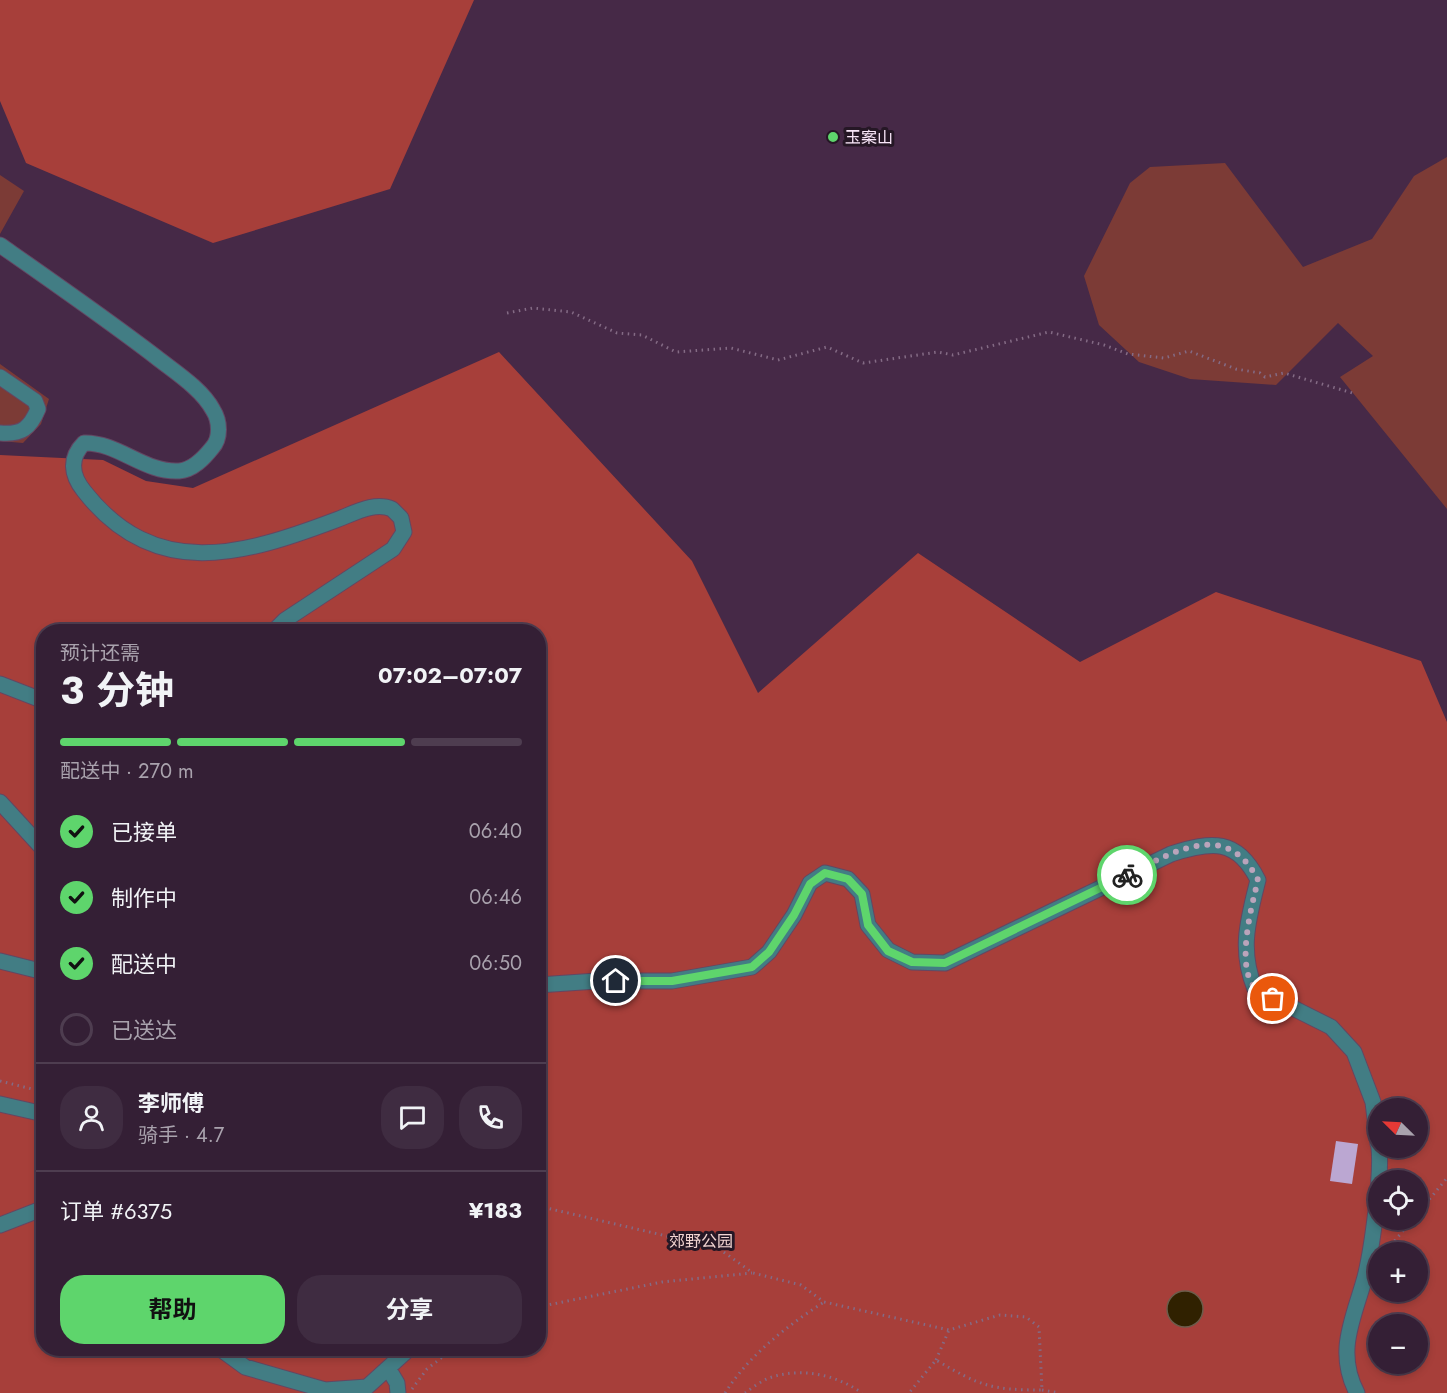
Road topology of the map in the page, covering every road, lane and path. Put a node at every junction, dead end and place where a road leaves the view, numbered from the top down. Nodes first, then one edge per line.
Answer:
1 (0, 245) edge
2 (507, 312) dead end
3 (0, 377) edge
4 (1356, 394) dead end
5 (0, 434) edge
6 (281, 624) edge
7 (0, 684) edge
8 (36, 698) edge
9 (0, 801) edge
10 (36, 841) edge
11 (0, 961) edge
12 (36, 970) edge
13 (546, 985) edge
14 (0, 1081) edge
15 (36, 1090) edge
16 (1371, 1098) edge
17 (0, 1104) edge
18 (36, 1112) edge
19 (1378, 1158) edge
20 (1447, 1178) edge
21 (1428, 1201) edge
22 (546, 1208) edge
23 (36, 1211) edge
24 (0, 1225) edge
25 (1404, 1230) edge
26 (1393, 1242) edge
27 (753, 1273) junction
28 (824, 1302) junction
29 (546, 1305) edge
30 (950, 1330) junction
31 (230, 1356) edge
32 (401, 1356) edge
33 (444, 1356) edge
34 (936, 1360) junction
35 (388, 1368) junction
36 (1042, 1390) junction
37 (398, 1393) edge
38 (409, 1393) edge
39 (725, 1393) edge
40 (745, 1393) edge
41 (862, 1393) edge
42 (909, 1393) edge
43 (1059, 1393) edge
44 (1357, 1393) edge

1 - 6 street
2 - 4 path
3 - 5 street
7 - 8 street
9 - 10 street
11 - 12 street
13 - 16 street
14 - 15 path
17 - 18 street
19 - 44 street
20 - 21 path
22 - 27 path
23 - 24 street
25 - 26 path
27 - 28 path
27 - 29 path
28 - 30 path
28 - 39 path
30 - 34 path
30 - 36 path
31 - 35 street
32 - 35 street
33 - 38 path
34 - 36 path
34 - 42 path
35 - 37 street
36 - 43 path
40 - 41 path

